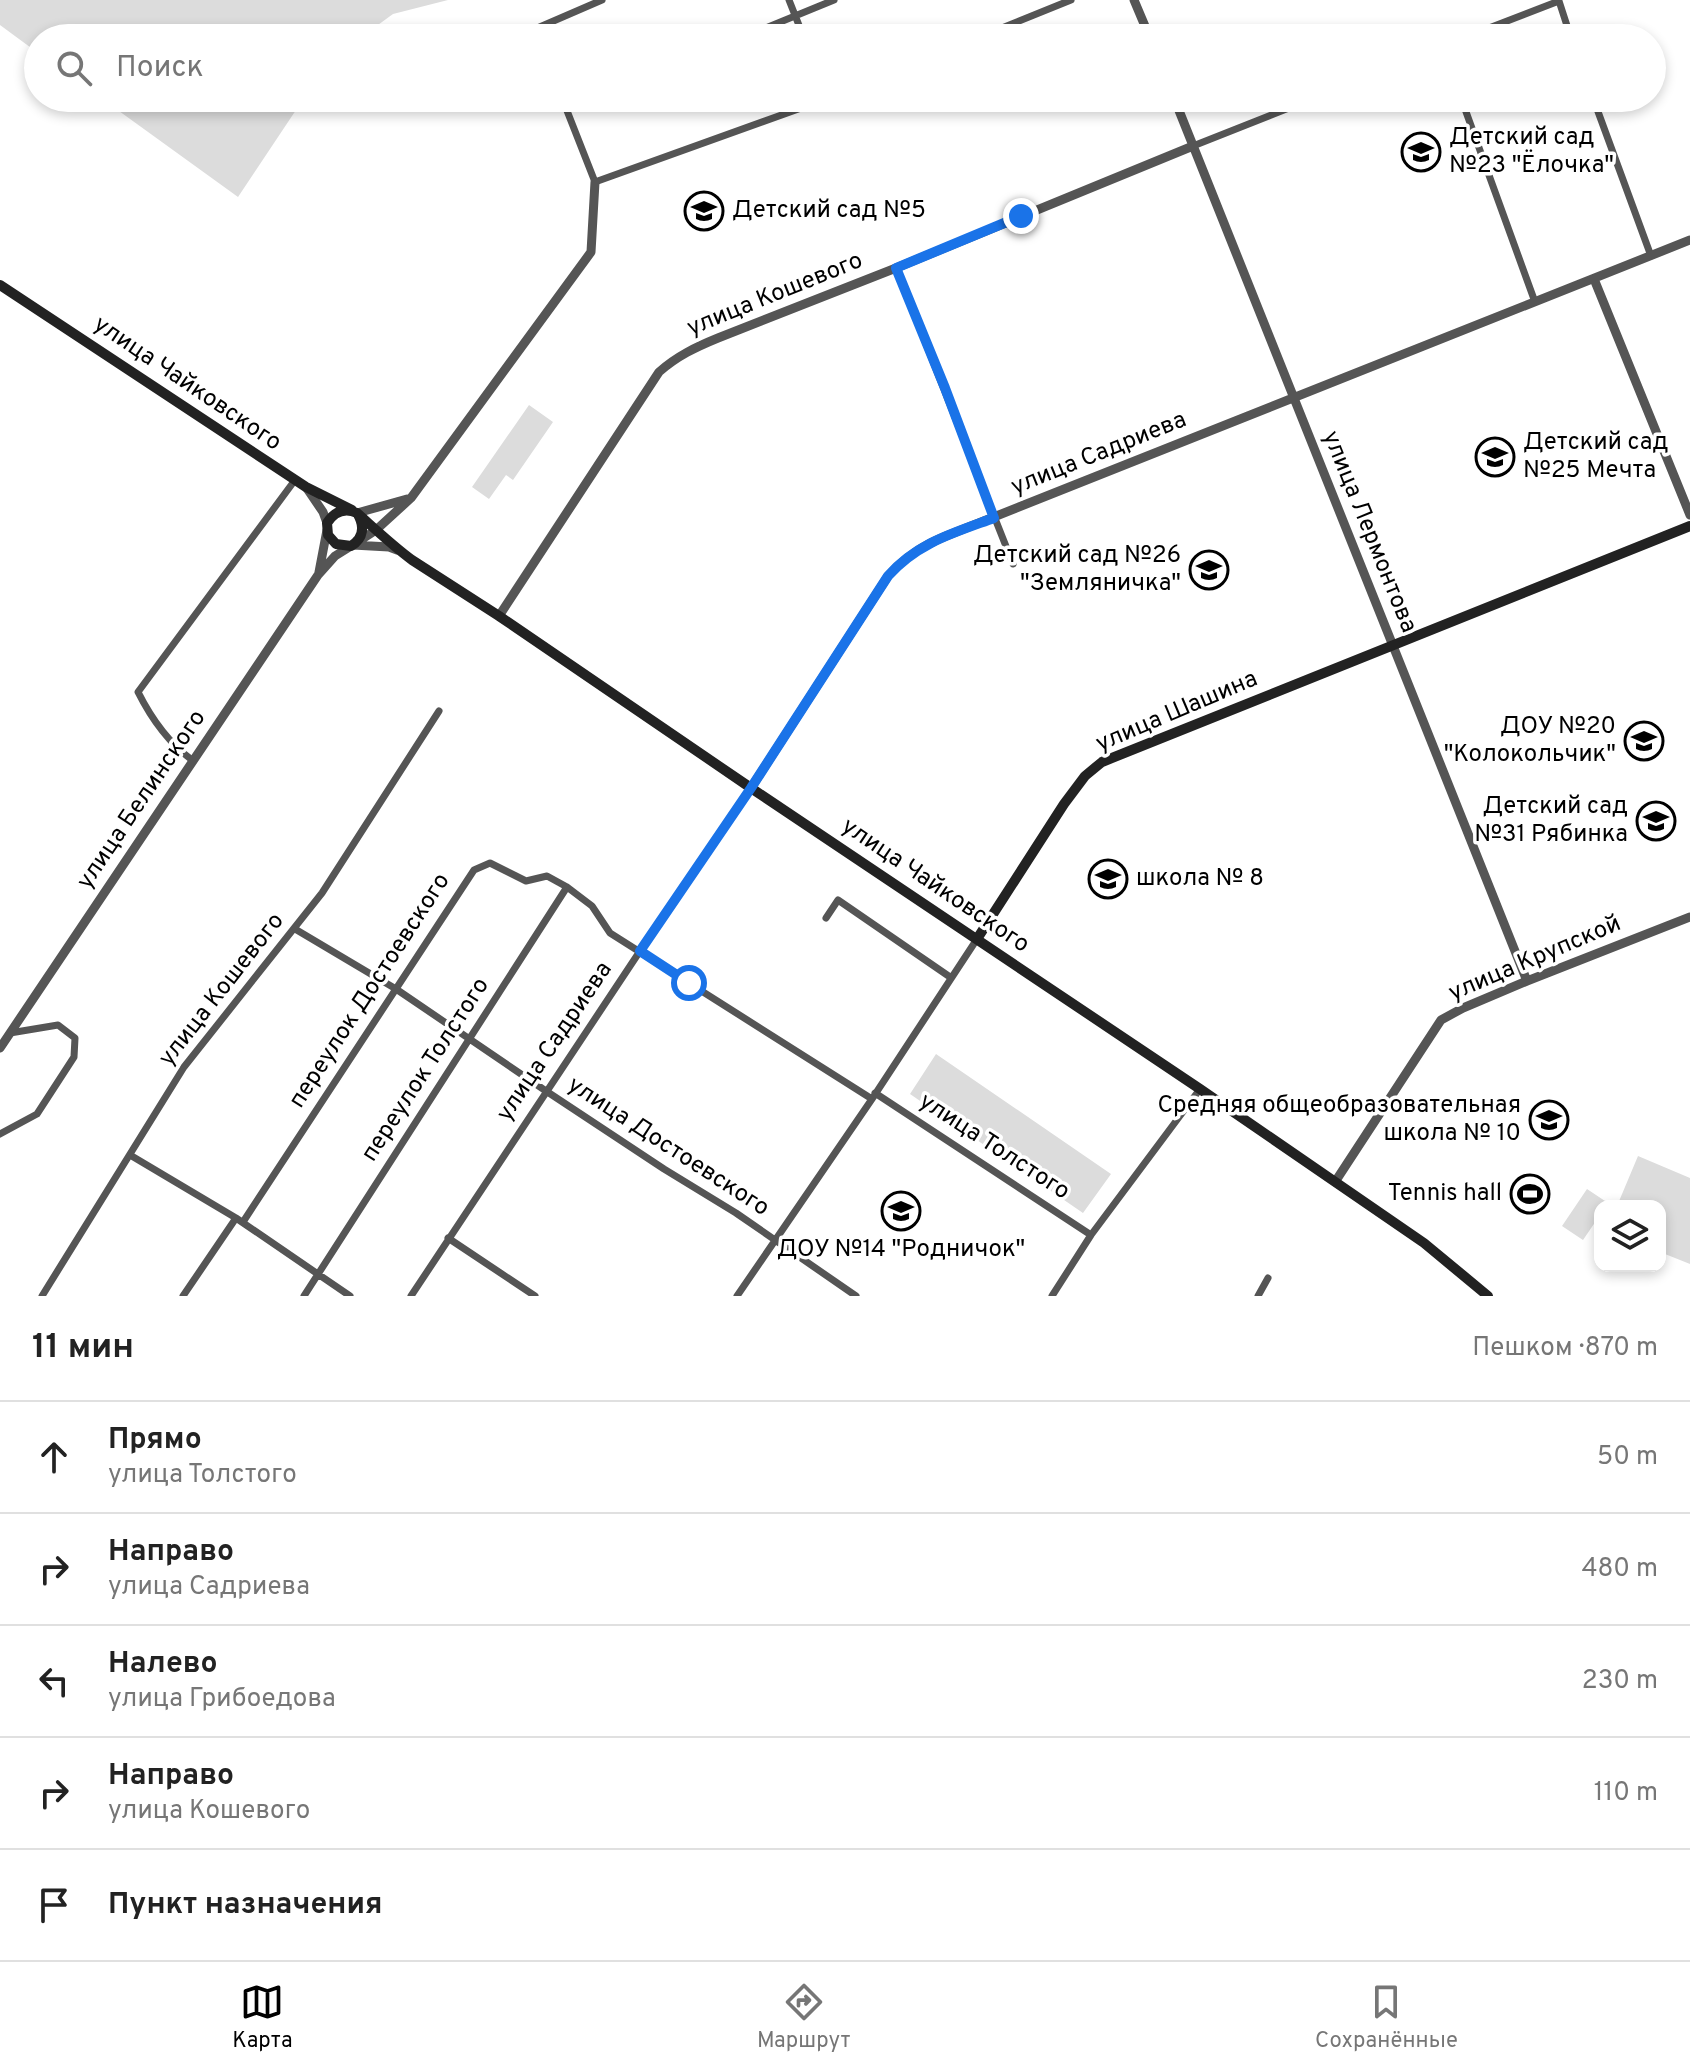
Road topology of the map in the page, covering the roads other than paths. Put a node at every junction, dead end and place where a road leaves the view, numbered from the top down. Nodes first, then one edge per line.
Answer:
1 (602, 0) edge
2 (789, 0) edge
3 (834, 0) edge
4 (1071, 0) edge
5 (1134, 0) edge
6 (1559, 1) edge
7 (795, 16) junction
8 (547, 24) edge
9 (775, 24) edge
10 (798, 24) edge
11 (1012, 24) edge
12 (1144, 24) edge
13 (1499, 24) edge
14 (1566, 24) edge
15 (567, 112) edge
16 (789, 112) edge
17 (1180, 112) edge
18 (1279, 112) edge
19 (1466, 112) edge
20 (1598, 112) edge
21 (1193, 146) junction
22 (595, 182) junction
23 (1690, 240) edge
24 (1651, 256) junction
25 (896, 268) junction
26 (1594, 279) junction
27 (0, 285) edge
28 (1535, 302) junction
29 (1294, 398) junction
30 (295, 480) junction
31 (306, 487) junction
32 (411, 498) junction
33 (355, 512) junction
34 (1690, 515) edge
35 (994, 518) junction
36 (1690, 526) edge
37 (327, 527) junction
38 (376, 530) junction
39 (352, 546) junction
40 (399, 550) junction
41 (1013, 564) dead end
42 (318, 575) junction
43 (499, 616) junction
44 (1393, 645) junction
45 (439, 711) dead end
46 (192, 760) junction
47 (751, 788) junction
48 (567, 887) junction
49 (1690, 917) edge
50 (826, 918) dead end
51 (295, 929) junction
52 (977, 939) junction
53 (640, 951) junction
54 (950, 977) junction
55 (1527, 981) junction
56 (396, 989) junction
57 (10, 1033) junction
58 (471, 1039) junction
59 (0, 1048) edge
60 (1200, 1089) junction
61 (546, 1091) junction
62 (874, 1096) junction
63 (0, 1134) edge
64 (130, 1155) junction
65 (1335, 1182) junction
66 (239, 1220) junction
67 (1091, 1235) junction
68 (448, 1238) junction
69 (774, 1240) junction
70 (319, 1274) junction
71 (1268, 1278) dead end
72 (42, 1296) edge
73 (183, 1296) edge
74 (304, 1296) edge
75 (350, 1296) edge
76 (411, 1296) edge
77 (535, 1296) edge
78 (737, 1296) edge
79 (856, 1296) edge
80 (1052, 1296) edge
81 (1258, 1296) edge
82 (1488, 1296) edge

1 - 8 street
2 - 7 street
3 - 7 street
4 - 11 street
5 - 12 street
6 - 13 street
6 - 14 street
7 - 9 street
7 - 10 street
15 - 22 street
16 - 22 street
17 - 21 street, улица Лермонтова
18 - 21 street, улица Кошевого
19 - 28 street
20 - 24 street
21 - 25 street, улица Кошевого
21 - 29 street, улица Лермонтова
22 - 32 street
23 - 24 street, улица Садриева
24 - 26 street, улица Садриева
25 - 35 street
25 - 43 street, улица Кошевого
26 - 28 street, улица Садриева
26 - 34 street
27 - 30 main road, улица Чайковского
28 - 29 street, улица Садриева
29 - 35 street, улица Садриева
29 - 44 street, улица Лермонтова
30 - 31 main road, улица Чайковского
30 - 46 street
31 - 33 main road, улица Чайковского
31 - 37 street
32 - 33 street
32 - 38 street
33 - 37 main road
33 - 38 main road, улица Чайковского
33 - 39 main road
35 - 41 street
35 - 47 street, улица Садриева
36 - 44 main road, улица Шашина
37 - 39 main road
37 - 42 street
38 - 39 street
38 - 40 main road, улица Чайковского
39 - 40 street
39 - 42 street
40 - 43 main road, улица Чайковского
42 - 46 street, улица Белинского
43 - 47 main road, улица Чайковского
44 - 52 main road, улица Шашина
44 - 55 street, улица Лермонтова
45 - 51 street, улица Кошевого
46 - 57 street, улица Белинского
47 - 52 main road, улица Чайковского
47 - 53 street, улица Садриева
48 - 53 street
48 - 56 street, переулок Достоевского
48 - 58 street, переулок Толстого
49 - 55 street, улица Крупской
50 - 54 street
51 - 56 street, улица Достоевского
51 - 64 street, улица Кошевого
52 - 54 street, улица Шашина
52 - 60 main road, улица Чайковского
53 - 61 street, улица Садриева
53 - 62 street, улица Толстого
54 - 62 street, улица Шашина
55 - 65 street, улица Крупской
56 - 58 street, улица Достоевского
56 - 66 street, переулок Достоевского
57 - 59 street, улица Белинского
57 - 63 street
58 - 61 street, улица Достоевского
58 - 70 street, переулок Толстого
60 - 65 main road, улица Чайковского
60 - 67 street
61 - 68 street, улица Садриева
61 - 69 street, улица Достоевского
62 - 67 street, улица Толстого
62 - 69 street, улица Шашина
64 - 66 street
64 - 72 street, улица Кошевого
65 - 82 main road, улица Чайковского
66 - 70 street
66 - 73 street, переулок Достоевского
67 - 80 street
68 - 76 street, улица Садриева
68 - 77 street
69 - 78 street, улица Шашина
69 - 79 street, улица Достоевского
70 - 74 street, переулок Толстого
70 - 75 street
71 - 81 street

